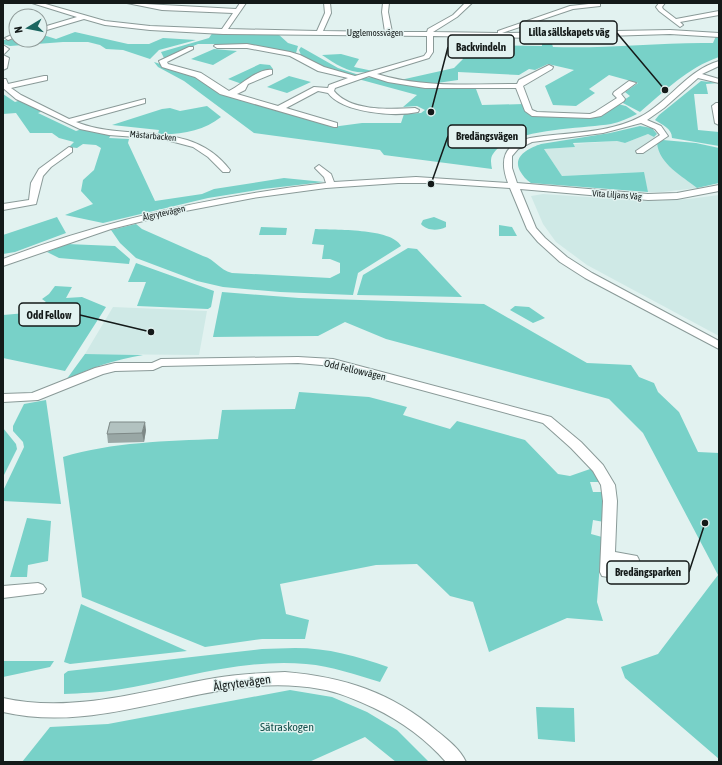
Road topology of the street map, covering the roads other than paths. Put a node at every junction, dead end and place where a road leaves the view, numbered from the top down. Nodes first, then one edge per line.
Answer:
1 (35, 3) edge
2 (130, 3) edge
3 (242, 3) edge
4 (327, 3) edge
5 (386, 3) edge
6 (469, 3) edge
7 (662, 3) edge
8 (598, 5) dead end
9 (237, 11) junction
10 (719, 13) edge
11 (83, 17) junction
12 (676, 21) junction
13 (48, 28) edge
14 (223, 32) junction
15 (684, 32) junction
16 (319, 33) junction
17 (389, 34) junction
18 (430, 34) junction
19 (493, 35) junction
20 (719, 35) edge
21 (218, 46) dead end
22 (3, 47) edge
23 (191, 48) dead end
24 (3, 53) edge
25 (3, 57) edge
26 (719, 63) edge
27 (549, 67) dead end
28 (3, 68) edge
29 (269, 72) dead end
30 (370, 74) junction
31 (696, 75) junction
32 (44, 78) dead end
33 (355, 78) junction
34 (719, 81) edge
35 (632, 83) dead end
36 (4, 84) edge
37 (521, 84) junction
38 (330, 91) junction
39 (230, 94) junction
40 (142, 101) dead end
41 (719, 105) edge
42 (278, 109) junction
43 (415, 110) dead end
44 (640, 120) junction
45 (71, 122) junction
46 (719, 123) edge
47 (334, 125) dead end
48 (69, 150) dead end
49 (640, 151) dead end
50 (319, 168) dead end
51 (226, 170) dead end
52 (331, 186) junction
53 (514, 186) junction
54 (719, 188) edge
55 (3, 207) edge
56 (3, 263) edge
57 (719, 346) edge
58 (3, 398) edge
59 (607, 556) dead end
60 (38, 589) dead end
61 (3, 592) edge
62 (3, 705) edge
63 (457, 762) edge

1 - 11 street, Ugglemossvägen
2 - 9 street
3 - 9 street
4 - 16 street
5 - 17 street
6 - 18 street
7 - 12 street
8 - 19 street
9 - 14 street
10 - 12 street
11 - 13 street
11 - 14 street, Ugglemossvägen
12 - 15 street
14 - 16 street, Ugglemossvägen
15 - 19 street, Ugglemossvägen
15 - 20 street, Ugglemossvägen
16 - 17 street, Ugglemossvägen
17 - 18 street, Ugglemossvägen
18 - 19 street, Ugglemossvägen
18 - 30 street
21 - 33 street
22 - 24 street
23 - 39 street
25 - 28 street
26 - 31 street
27 - 37 street
29 - 39 street
30 - 33 street
30 - 37 street
31 - 34 street
31 - 44 street
32 - 36 street, Mästarbacken
33 - 38 street
35 - 37 street
36 - 45 street, Mästarbacken
38 - 42 street
38 - 43 street
39 - 42 street
40 - 45 street
41 - 46 street
42 - 47 street
44 - 49 street
44 - 53 street
45 - 51 street, Mästarbacken
48 - 55 street
50 - 52 street
52 - 53 street, Ålgrytevägen
52 - 56 street, Ålgrytevägen
53 - 54 street, Vita Liljans Väg
53 - 57 street
58 - 59 street, Odd Fellowvägen
60 - 61 street
62 - 63 street, Ålgrytevägen

